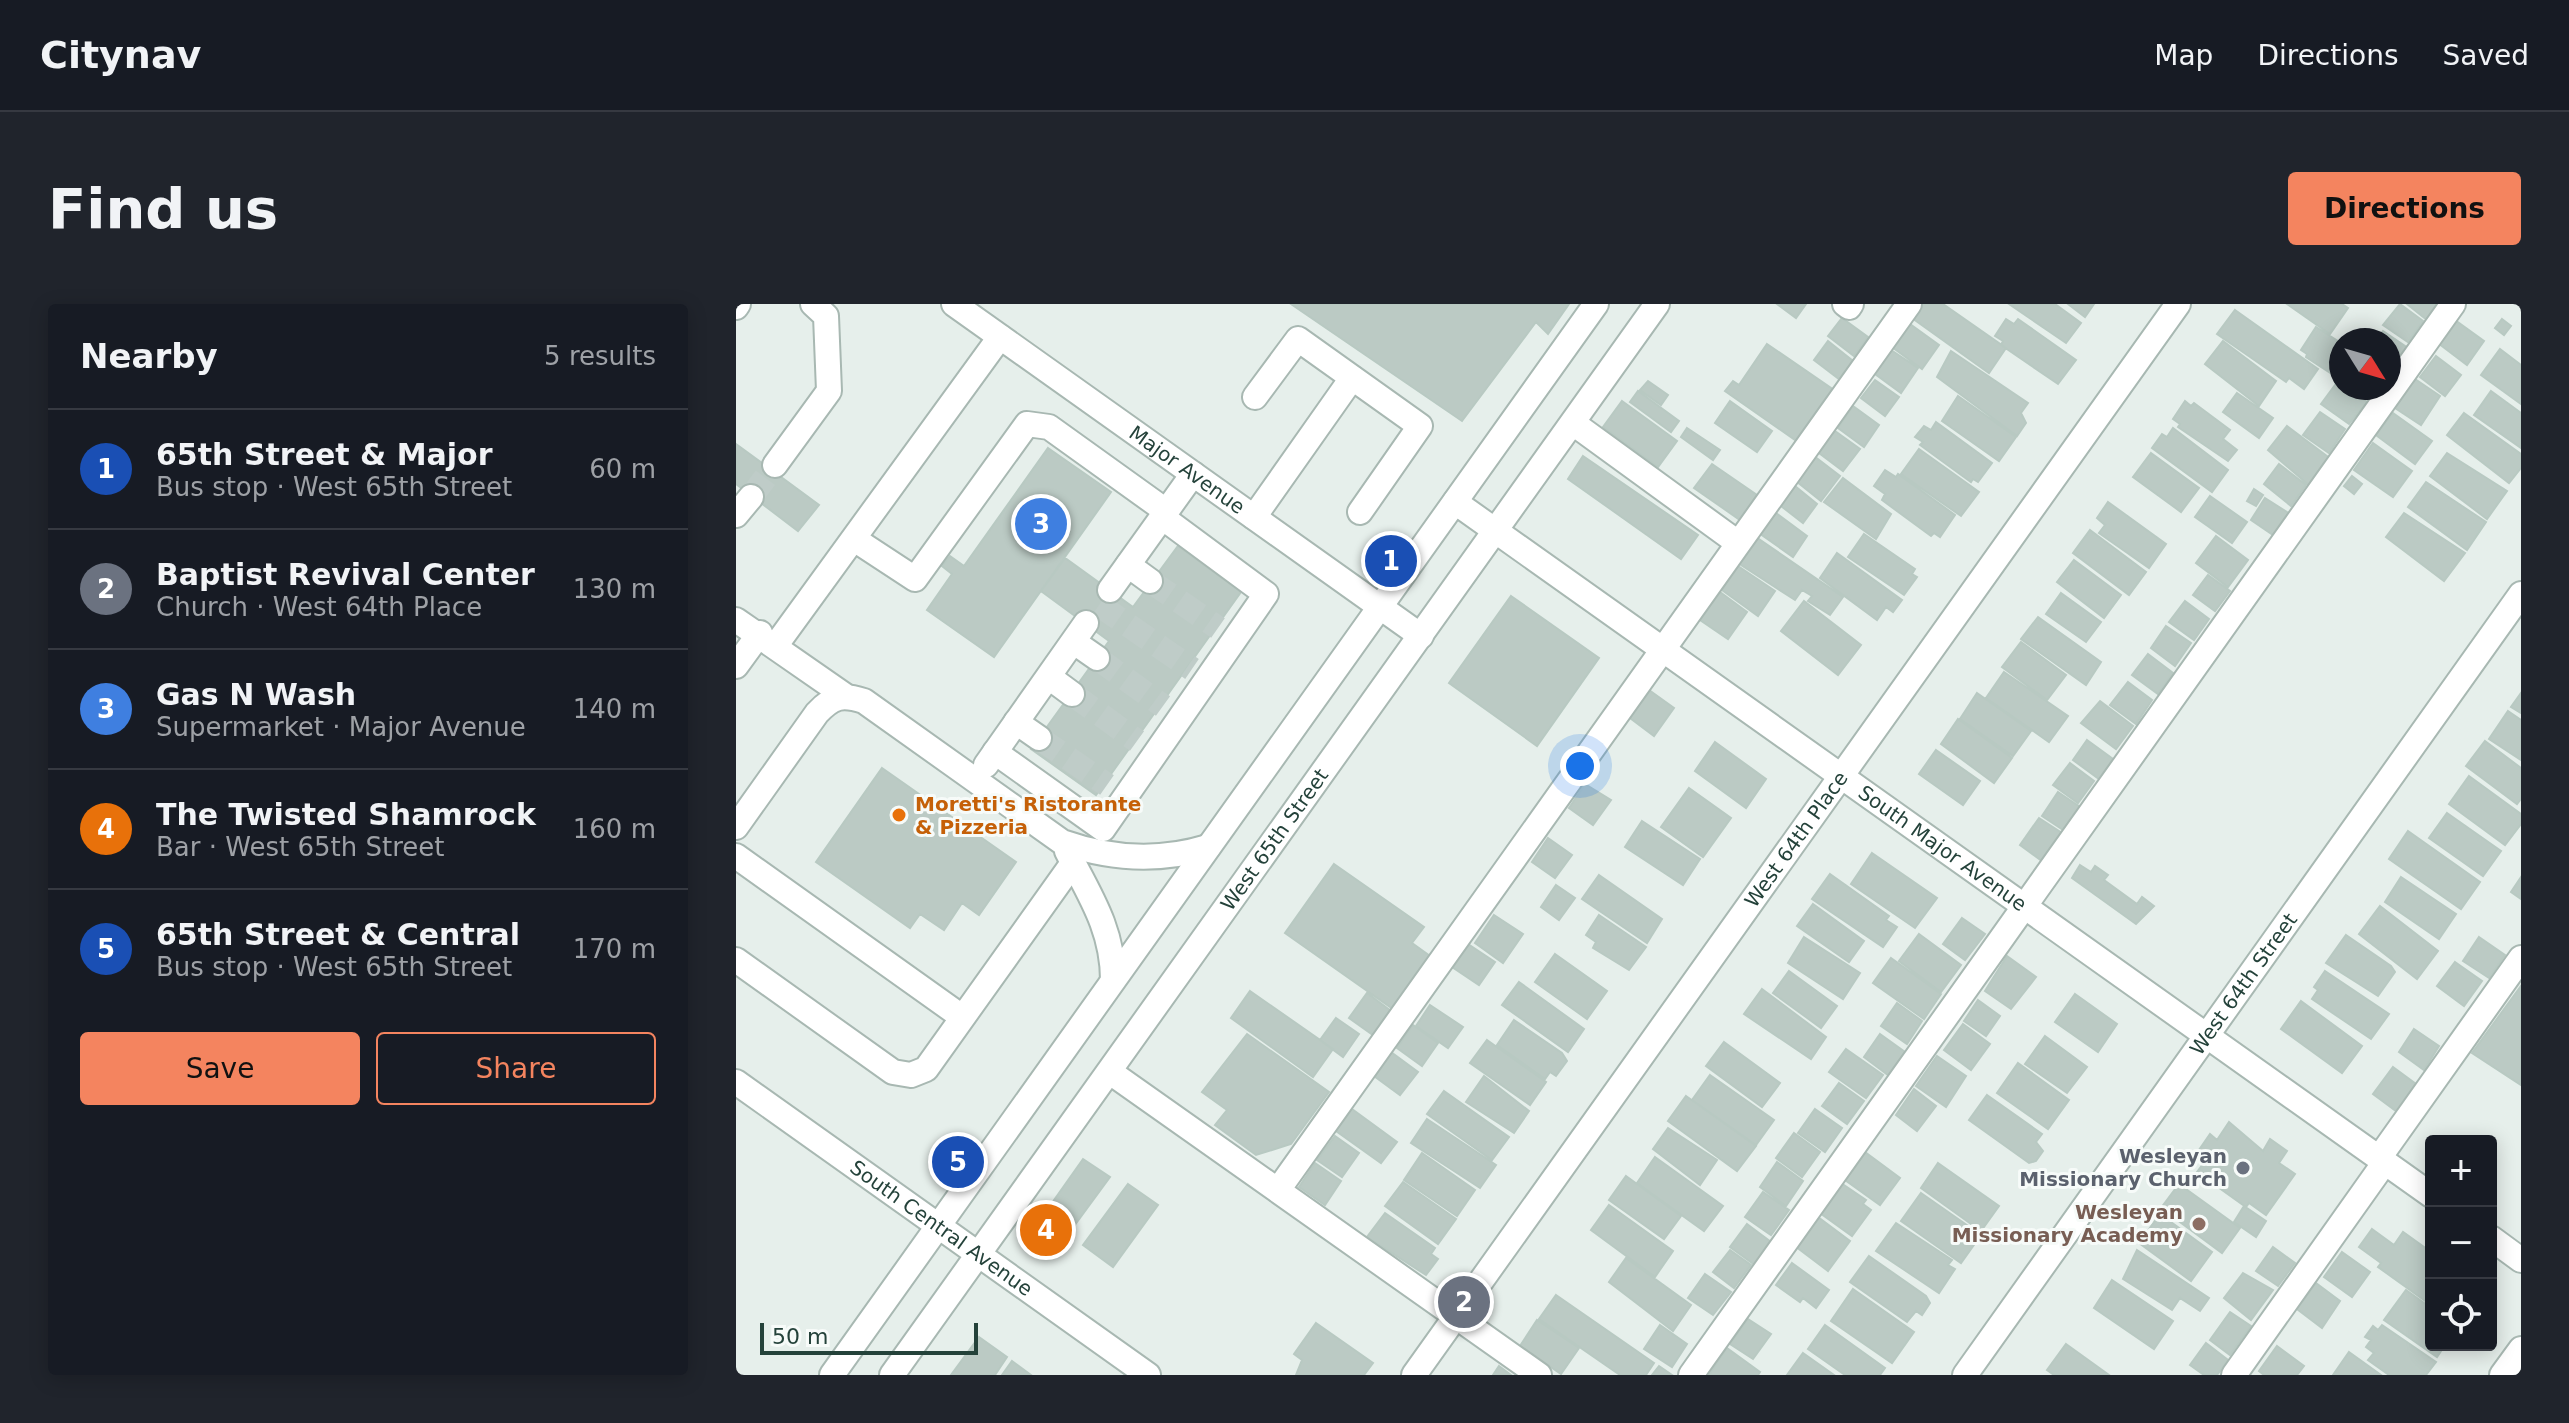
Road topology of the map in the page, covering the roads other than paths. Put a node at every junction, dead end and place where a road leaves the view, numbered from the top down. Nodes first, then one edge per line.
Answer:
1 (813, 304) edge
2 (954, 304) edge
3 (1596, 304) edge
4 (1657, 304) edge
5 (1845, 304) edge
6 (1851, 304) edge
7 (1909, 304) edge
8 (2178, 304) edge
9 (2453, 304) edge
10 (1000, 337) junction
11 (1352, 378) junction
12 (1255, 397) dead end
13 (1573, 423) junction
14 (775, 465) tunnel mouth
15 (1193, 474) junction
16 (1455, 502) junction
17 (1360, 512) dead end
18 (1164, 514) junction
19 (1254, 517) junction
20 (1496, 531) junction
21 (854, 539) junction
22 (1738, 543) junction
23 (1128, 565) junction
24 (1150, 581) tunnel mouth
25 (1110, 590) dead end
26 (2521, 594) edge
27 (1380, 606) junction
28 (736, 620) edge
29 (1421, 636) junction
30 (768, 639) junction
31 (1662, 649) junction
32 (1097, 658) tunnel mouth
33 (736, 666) edge
34 (1049, 677) junction
35 (1072, 694) tunnel mouth
36 (844, 695) junction
37 (1016, 722) junction
38 (1039, 738) tunnel mouth
39 (995, 752) junction
40 (1841, 776) junction
41 (975, 780) junction
42 (736, 827) edge
43 (1103, 829) junction
44 (1208, 847) junction
45 (1074, 852) junction
46 (736, 856) edge
47 (2025, 906) junction
48 (2521, 958) edge
49 (736, 960) edge
50 (1113, 980) junction
51 (962, 1017) junction
52 (2207, 1035) junction
53 (1110, 1072) junction
54 (736, 1082) edge
55 (2382, 1160) junction
56 (1278, 1190) junction
57 (2425, 1191) edge
58 (938, 1226) junction
59 (2497, 1242) edge
60 (978, 1255) junction
61 (2521, 1260) edge
62 (1456, 1315) junction
63 (2521, 1349) edge
64 (832, 1375) edge
65 (892, 1375) edge
66 (1148, 1375) edge
67 (1414, 1375) edge
68 (1539, 1375) edge
69 (1691, 1375) edge
70 (1965, 1375) edge
71 (2234, 1375) edge
72 (2502, 1375) edge

1 - 14 street
2 - 10 street, Major Avenue
3 - 16 street
4 - 13 street, West 65th Street
5 - 6 street
7 - 22 street
8 - 40 street, West 64th Place
9 - 47 street
10 - 15 street, Major Avenue
10 - 21 street
11 - 12 street
11 - 17 street
11 - 19 street
13 - 20 street, West 65th Street
13 - 22 street
15 - 18 street
15 - 19 street, Major Avenue
16 - 20 street, South Major Avenue
16 - 27 street
18 - 21 street
18 - 23 street
18 - 43 street
19 - 27 street, Major Avenue
20 - 29 street, West 65th Street
20 - 31 street, South Major Avenue
21 - 30 street
22 - 31 street
23 - 24 street
23 - 25 street
26 - 52 street, West 64th Street
27 - 29 street, Major Avenue
27 - 44 street
28 - 30 street
29 - 53 street, West 65th Street
30 - 33 street
30 - 36 street
31 - 40 street, South Major Avenue
31 - 56 street
32 - 34 street
34 - 35 street
34 - 37 street
36 - 41 street
36 - 42 street
37 - 38 street
37 - 39 street
39 - 41 street
39 - 43 street
40 - 47 street, South Major Avenue
40 - 62 street, West 64th Place
41 - 45 street
43 - 45 street
44 - 45 street
44 - 50 street
45 - 50 street
45 - 51 street
46 - 51 street
47 - 52 street, South Major Avenue
47 - 69 street
48 - 55 street
49 - 51 street
50 - 58 street
52 - 55 street, South Major Avenue
52 - 70 street, West 64th Street
53 - 56 street
53 - 60 street, West 65th Street
54 - 58 street, South Central Avenue
55 - 57 street, South Major Avenue
55 - 71 street
56 - 62 street
58 - 60 street, South Central Avenue
58 - 64 street
59 - 61 street
60 - 65 street, West 65th Street
60 - 66 street, South Central Avenue
62 - 67 street, West 64th Place
62 - 68 street
63 - 72 street

